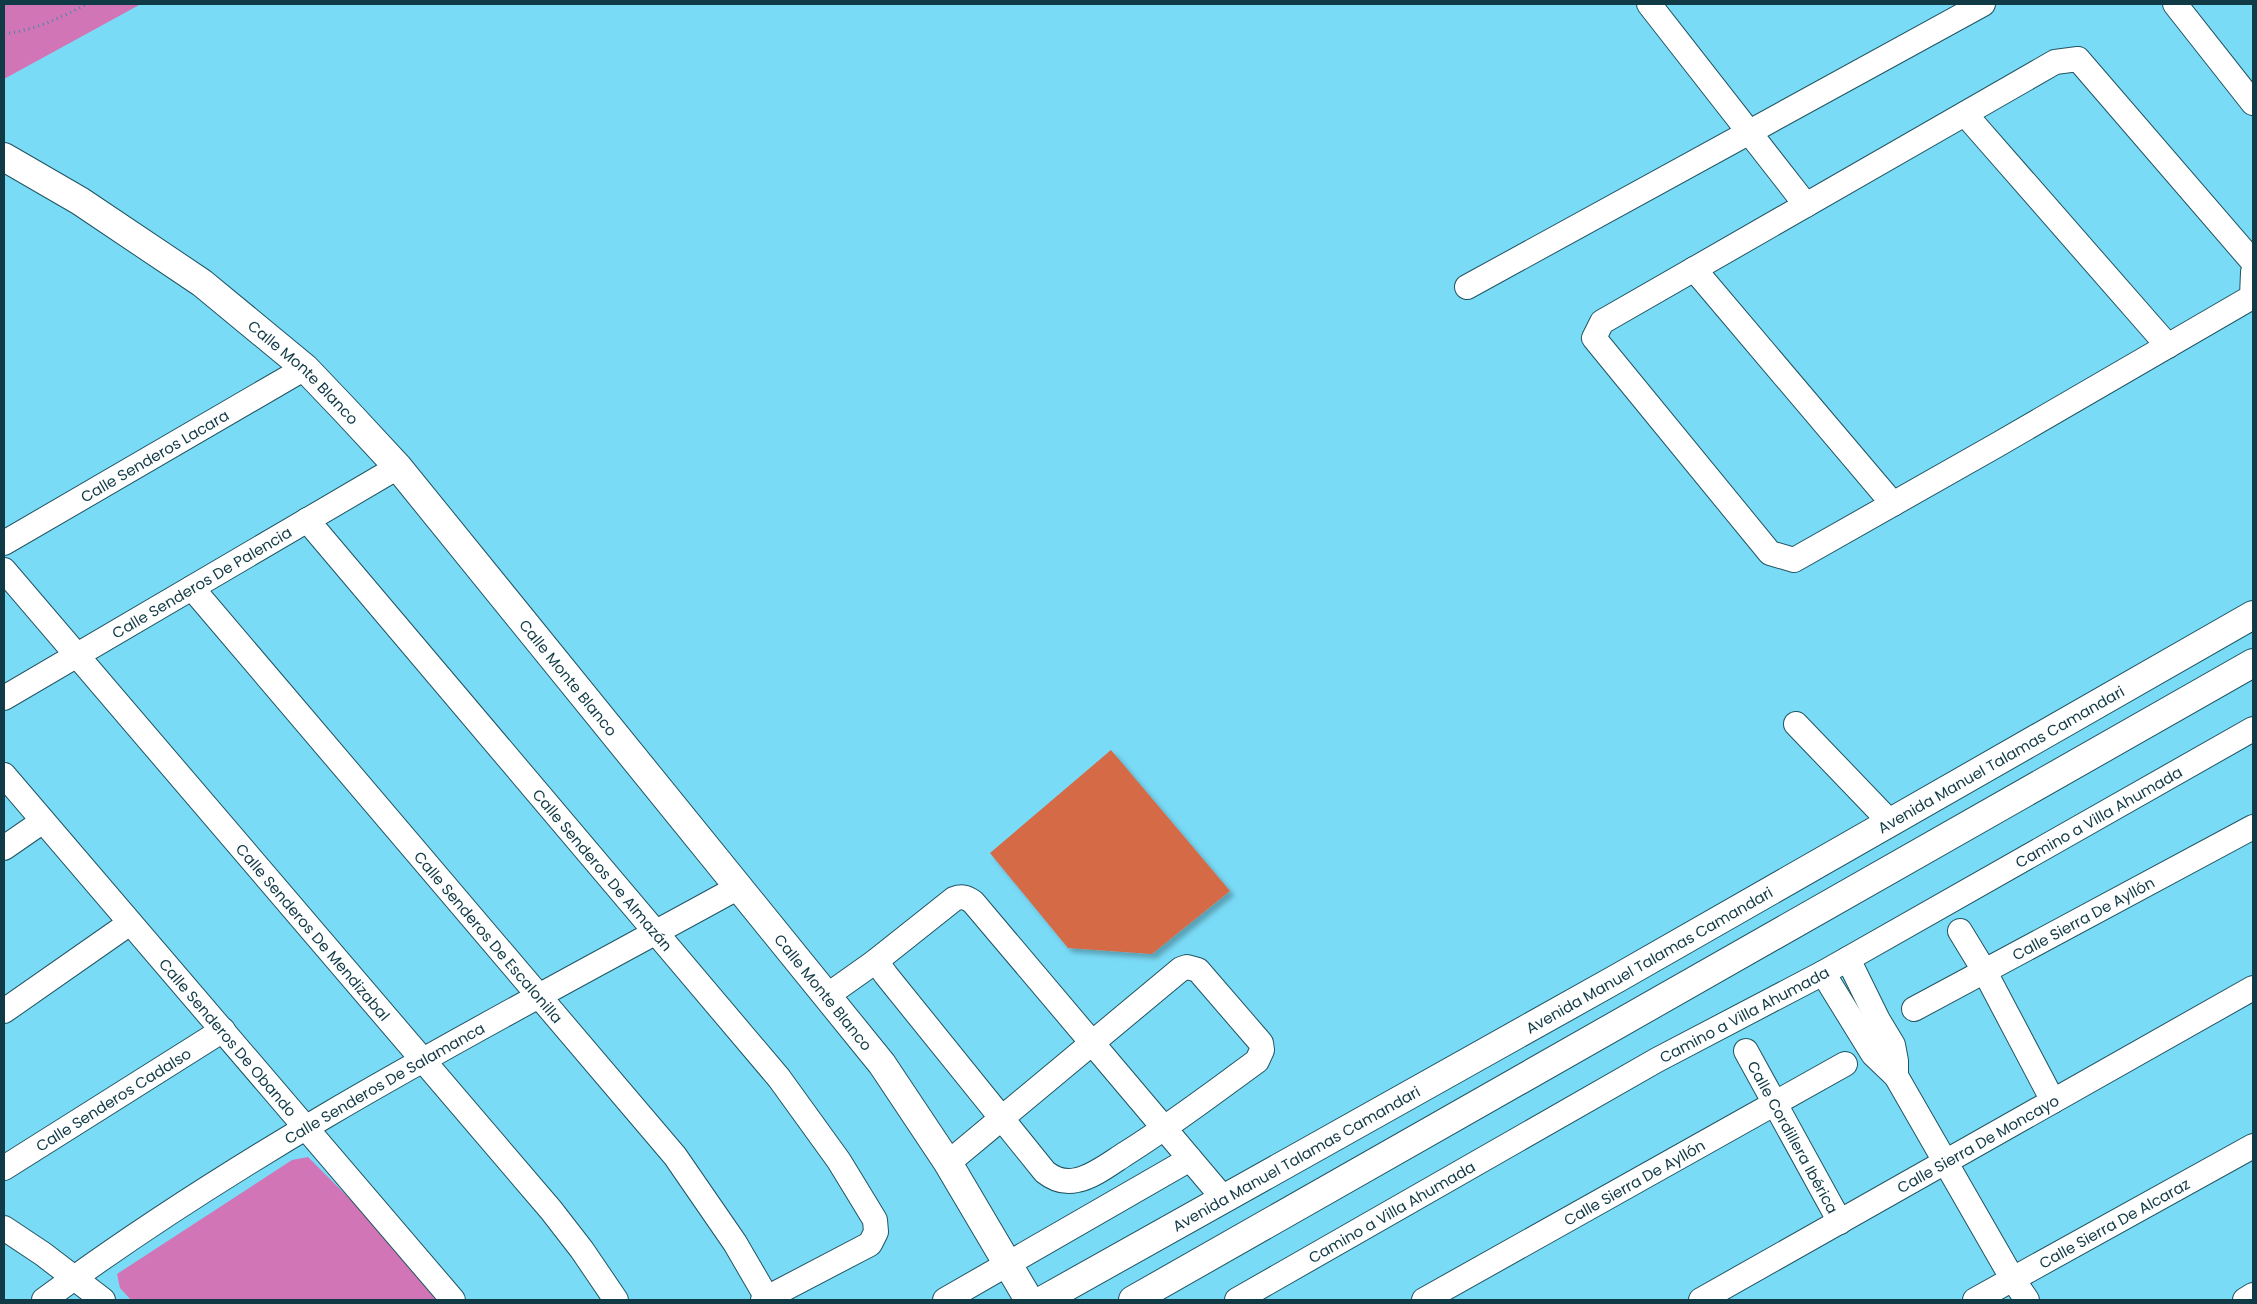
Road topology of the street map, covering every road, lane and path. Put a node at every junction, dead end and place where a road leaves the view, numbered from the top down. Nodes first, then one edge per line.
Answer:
1 (10, 4) edge
2 (87, 4) edge
3 (1649, 4) edge
4 (1982, 4) edge
5 (2175, 4) edge
6 (4, 5) edge
7 (4, 34) edge
8 (2253, 103) edge
9 (1965, 114) junction
10 (1748, 133) junction
11 (4, 157) edge
12 (1806, 205) junction
13 (2253, 262) edge
14 (1694, 269) junction
15 (2253, 272) edge
16 (1467, 287) dead end
17 (2168, 346) junction
18 (305, 368) junction
19 (398, 467) junction
20 (1893, 504) junction
21 (307, 520) junction
22 (4, 543) edge
23 (4, 570) edge
24 (192, 588) junction
25 (2253, 615) edge
26 (76, 655) junction
27 (2253, 663) edge
28 (4, 698) edge
29 (1796, 724) dead end
30 (2253, 729) edge
31 (4, 775) edge
32 (43, 821) junction
33 (1891, 823) junction
34 (2253, 827) edge
35 (4, 848) edge
36 (737, 888) junction
37 (130, 923) junction
38 (1960, 931) dead end
39 (656, 932) junction
40 (1848, 959) junction
41 (876, 961) junction
42 (1985, 972) junction
43 (1823, 973) junction
44 (2253, 988) edge
45 (828, 995) junction
46 (540, 996) junction
47 (1914, 1009) dead end
48 (4, 1011) edge
49 (223, 1030) junction
50 (1092, 1043) junction
51 (1746, 1051) dead end
52 (423, 1061) junction
53 (1845, 1064) dead end
54 (1896, 1076) junction
55 (2053, 1101) junction
56 (1774, 1103) junction
57 (1002, 1118) junction
58 (306, 1128) junction
59 (1165, 1129) junction
60 (2253, 1146) edge
61 (1190, 1159) junction
62 (1945, 1162) junction
63 (948, 1163) junction
64 (4, 1168) edge
65 (1224, 1199) junction
66 (1840, 1222) junction
67 (4, 1228) edge
68 (1008, 1264) junction
69 (75, 1277) junction
70 (2012, 1278) junction
71 (2253, 1295) edge
72 (765, 1299) edge
73 (44, 1300) edge
74 (103, 1300) edge
75 (453, 1300) edge
76 (616, 1300) edge
77 (945, 1300) edge
78 (1029, 1300) edge
79 (1043, 1300) edge
80 (1133, 1300) edge
81 (1237, 1300) edge
82 (1424, 1300) edge
83 (1701, 1300) edge
84 (1974, 1300) edge
85 (2028, 1300) edge
86 (2245, 1300) edge

1 - 6 path
2 - 7 path
3 - 10 street
4 - 10 street
5 - 8 street
9 - 12 street
9 - 13 street
9 - 17 street
10 - 12 street
10 - 16 street
11 - 18 main road, Calle Monte Blanco
12 - 14 street
14 - 20 street
14 - 20 street
15 - 17 street
17 - 20 street
18 - 19 main road, Calle Monte Blanco
18 - 22 street, Calle Senderos Lacara
19 - 21 street, Calle Senderos De Palencia
19 - 36 main road, Calle Monte Blanco
21 - 24 street, Calle Senderos De Palencia
21 - 39 street, Calle Senderos De Almazán
23 - 26 street, Calle Senderos De Mendizabal
24 - 26 street, Calle Senderos De Palencia
24 - 46 street, Calle Senderos De Escalonilla
25 - 33 main road, Avenida Manuel Talamas Camandari
26 - 28 street, Calle Senderos De Palencia
26 - 52 street, Calle Senderos De Mendizabal
27 - 80 main road
29 - 33 street
30 - 40 street, Camino a Villa Ahumada
31 - 32 street, Calle Senderos De Obando
32 - 35 street
32 - 37 street, Calle Senderos De Obando
33 - 65 main road, Avenida Manuel Talamas Camandari
34 - 42 street, Calle Sierra De Ayllón
36 - 39 street, Calle Senderos De Salamanca
36 - 45 main road, Calle Monte Blanco
37 - 48 street
37 - 49 street, Calle Senderos De Obando
38 - 42 street
39 - 46 street, Calle Senderos De Salamanca
39 - 72 street, Calle Senderos De Almazán
40 - 43 street, Camino a Villa Ahumada
40 - 54 street
41 - 45 street
41 - 50 street
41 - 57 street
42 - 47 street, Calle Sierra De Ayllón
42 - 55 street
43 - 54 street
43 - 81 street, Camino a Villa Ahumada
44 - 55 street, Calle Sierra De Moncayo
45 - 63 main road, Calle Monte Blanco
46 - 52 street, Calle Senderos De Salamanca
46 - 72 street, Calle Senderos De Escalonilla
49 - 58 street, Calle Senderos De Obando
49 - 64 street, Calle Senderos Cadalso
50 - 57 street
50 - 59 street
50 - 59 street
51 - 56 street, Calle Cordillera Ibérica
52 - 58 street, Calle Senderos De Salamanca
52 - 76 street, Calle Senderos De Mendizabal
53 - 56 street, Calle Sierra De Ayllón
54 - 62 street
55 - 62 street, Calle Sierra De Moncayo
56 - 66 street, Calle Cordillera Ibérica
56 - 82 street, Calle Sierra De Ayllón
57 - 59 street
57 - 63 street
58 - 69 street, Calle Senderos De Salamanca
58 - 75 street, Calle Senderos De Obando
59 - 61 street
60 - 70 street, Calle Sierra De Alcaraz
61 - 65 street
61 - 68 street
62 - 66 street, Calle Sierra De Moncayo
62 - 70 street
63 - 68 main road, Calle Monte Blanco
65 - 79 main road, Avenida Manuel Talamas Camandari
66 - 83 street, Calle Sierra De Moncayo
67 - 69 street
68 - 77 street
68 - 78 main road, Calle Monte Blanco
69 - 73 street, Calle Senderos De Salamanca
69 - 74 street
70 - 84 street, Calle Sierra De Alcaraz
70 - 85 street
71 - 86 street

